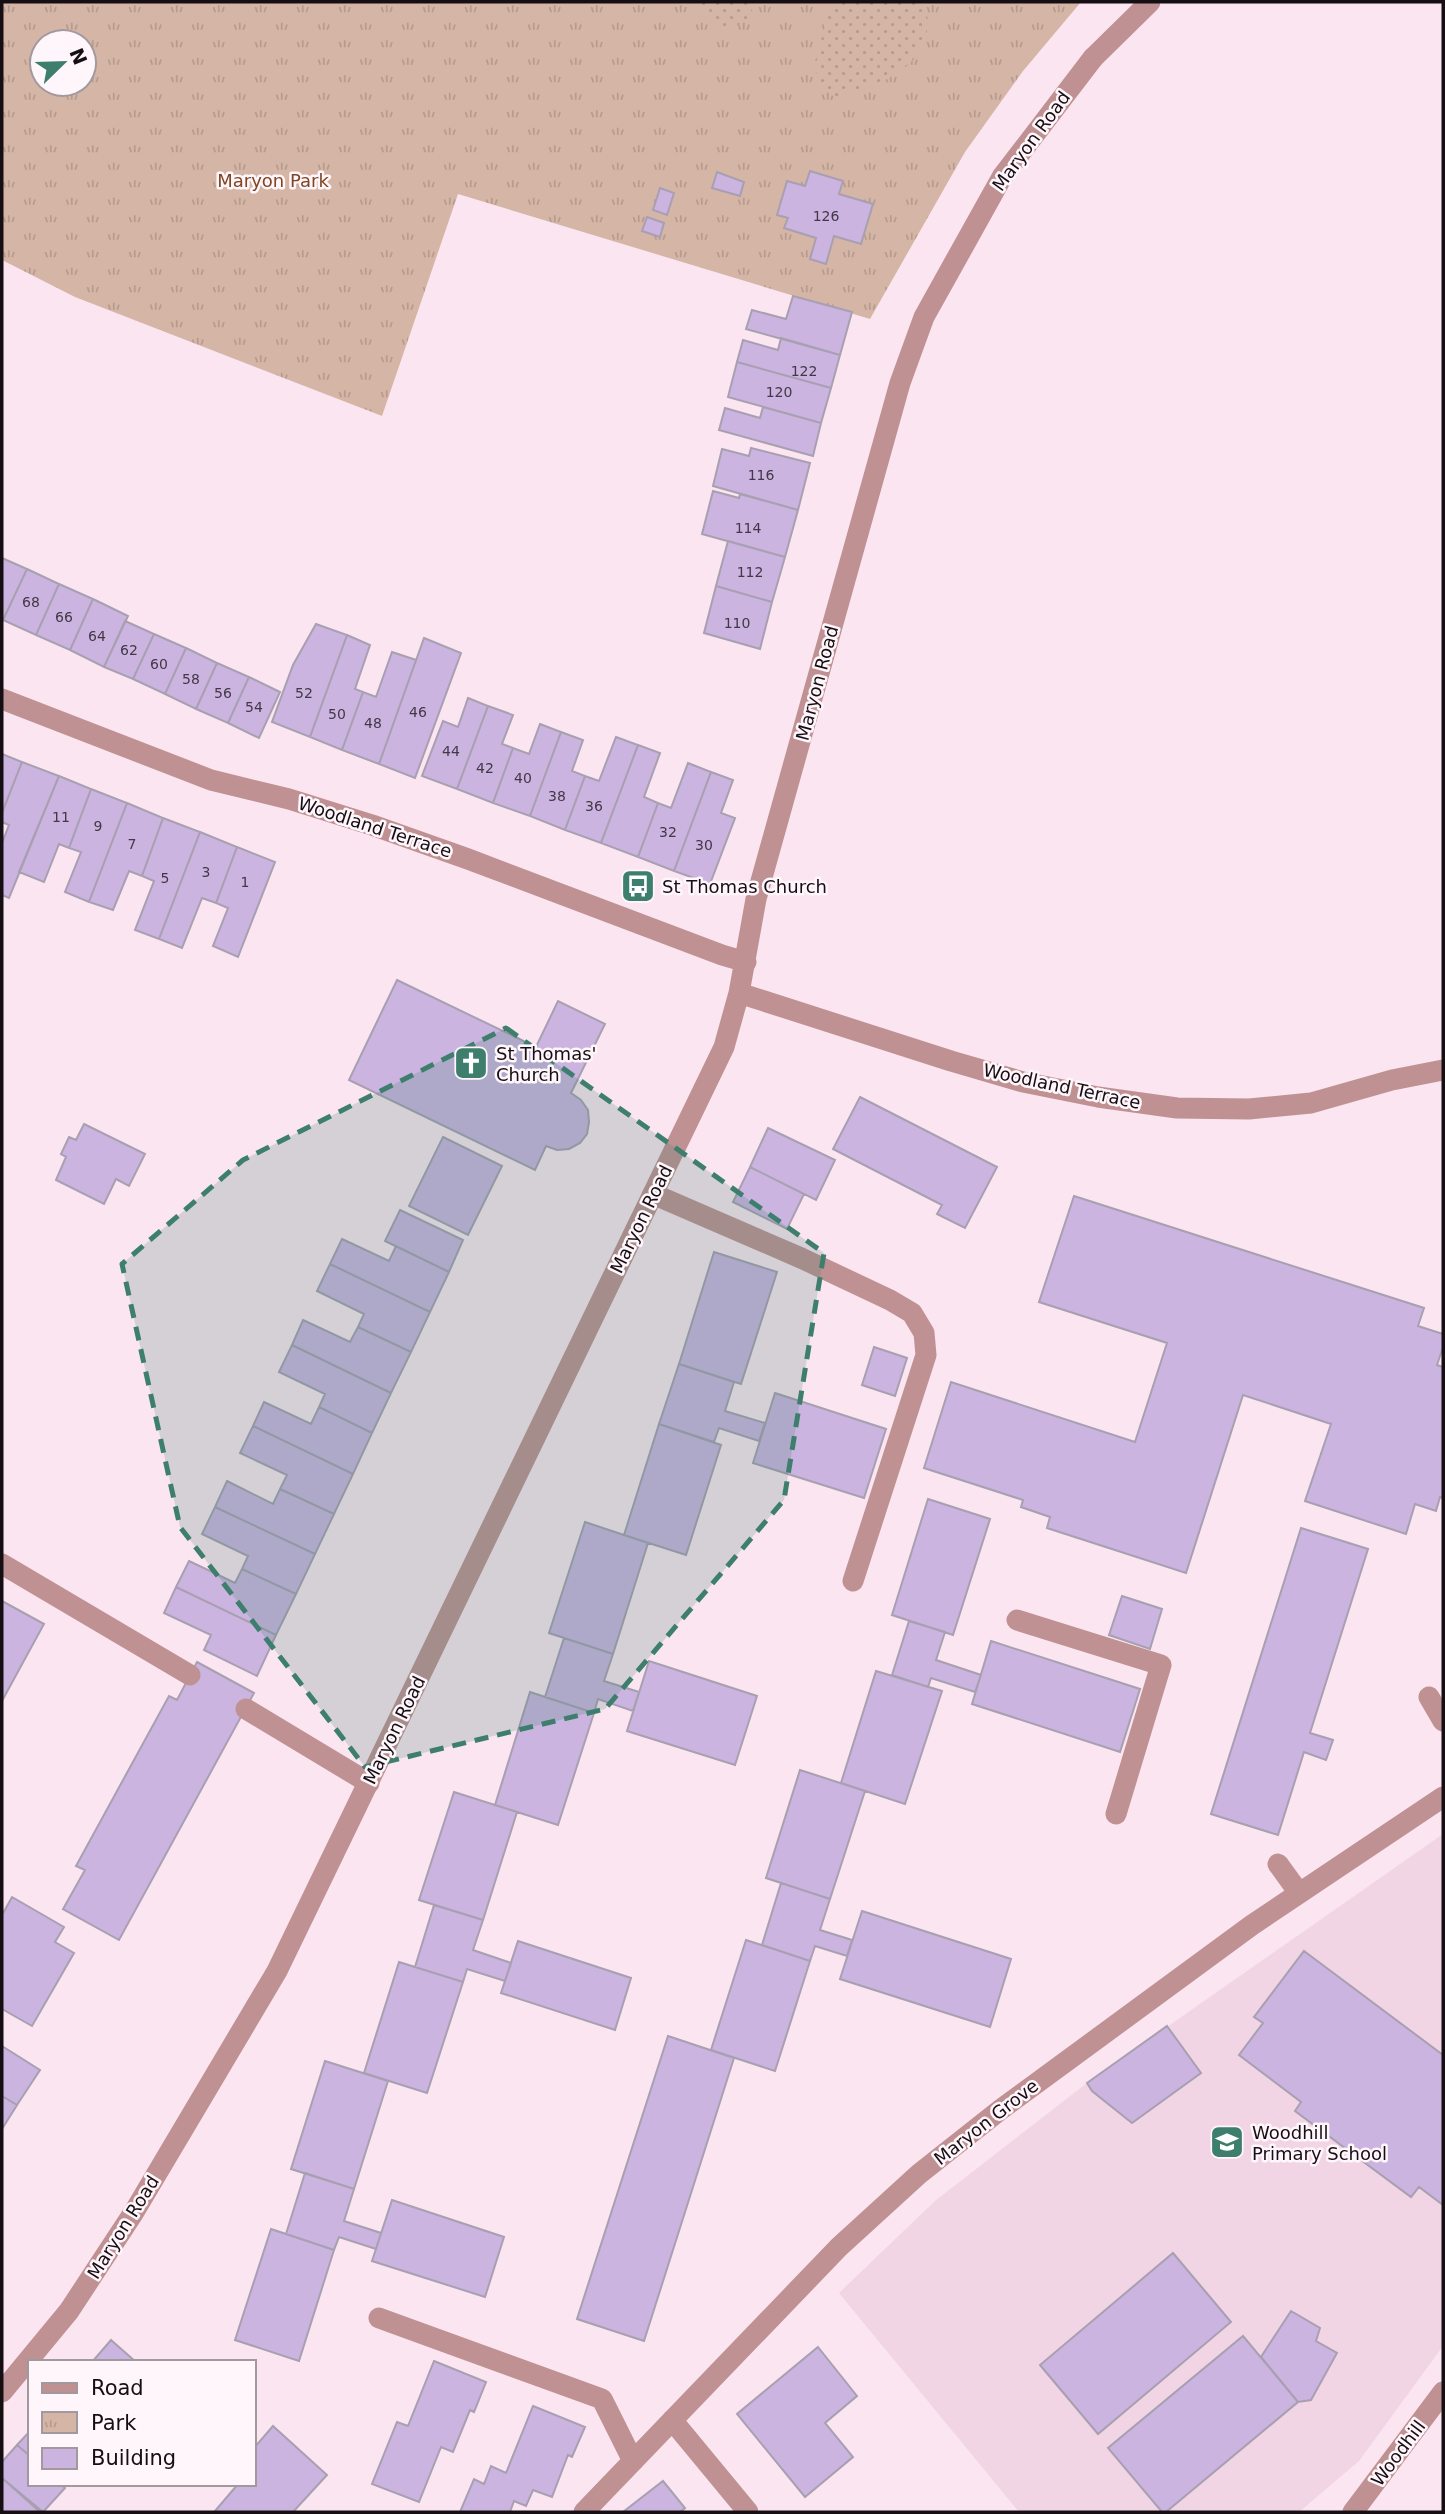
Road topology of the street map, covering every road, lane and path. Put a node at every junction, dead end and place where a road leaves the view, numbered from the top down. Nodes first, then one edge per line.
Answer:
1 (1150, 2) edge
2 (2, 699) edge
3 (746, 961) junction
4 (739, 993) junction
5 (1443, 1070) edge
6 (653, 1194) junction
7 (2, 1564) edge
8 (853, 1581) dead end
9 (1017, 1620) dead end
10 (190, 1675) dead end
11 (1429, 1697) dead end
12 (246, 1709) dead end
13 (1443, 1721) edge
14 (369, 1783) junction
15 (1443, 1797) edge
16 (1116, 1814) dead end
17 (1278, 1864) dead end
18 (1298, 1893) junction
19 (379, 2318) dead end
20 (28, 2360) edge
21 (28, 2361) edge
22 (2, 2392) edge
23 (1443, 2392) edge
24 (672, 2420) junction
25 (633, 2461) junction
26 (584, 2512) edge
27 (748, 2512) edge
28 (1353, 2512) edge

1 - 3 street, Maryon Road
2 - 3 street, Woodland Terrace
3 - 4 street, Maryon Road
4 - 5 street, Woodland Terrace
4 - 6 street, Maryon Road
6 - 8 street
6 - 14 street, Maryon Road
7 - 10 street
9 - 16 street
11 - 13 street
12 - 14 street
14 - 20 street, Maryon Road
15 - 18 street, Maryon Grove
17 - 18 street
18 - 24 street, Maryon Grove
19 - 25 street
21 - 22 street, Maryon Road
23 - 28 street, Woodhill
24 - 25 street, Maryon Grove
24 - 27 street
25 - 26 street, Maryon Grove

